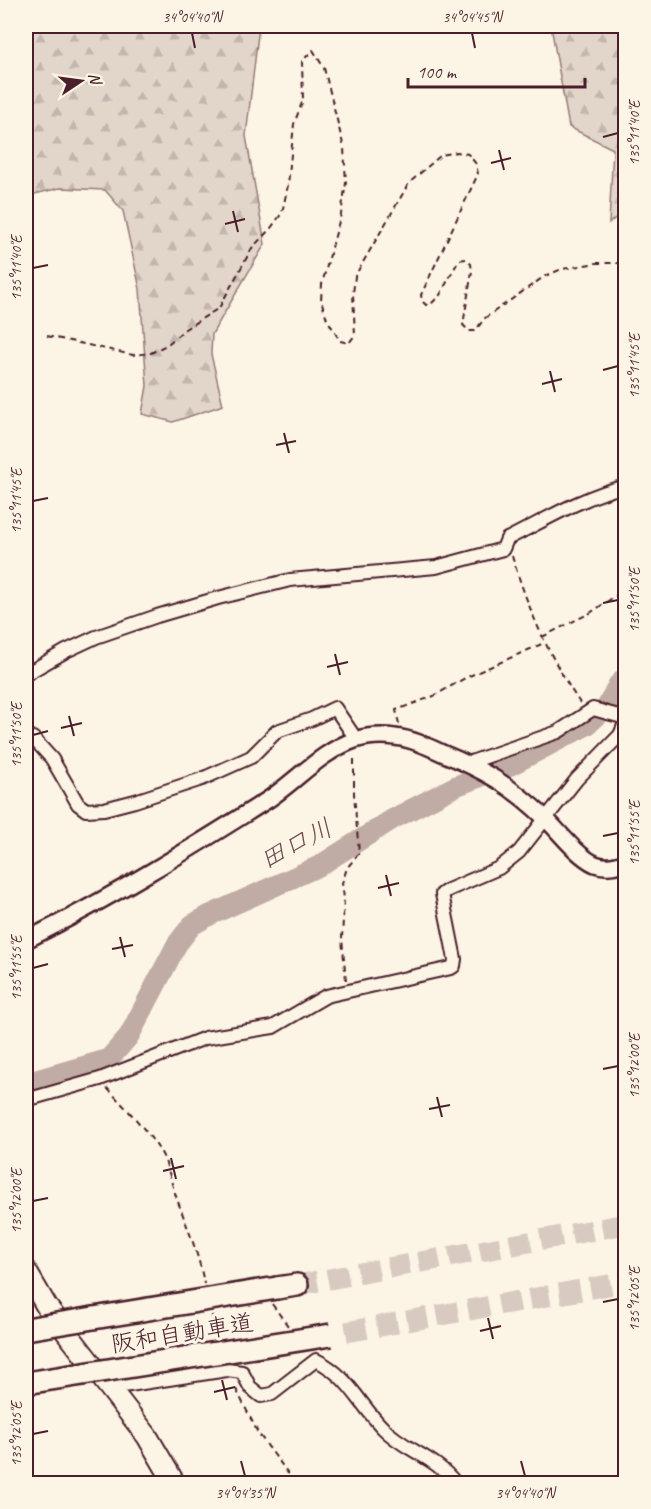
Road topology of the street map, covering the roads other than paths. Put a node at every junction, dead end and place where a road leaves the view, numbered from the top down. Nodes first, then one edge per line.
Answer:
1 (626, 486) edge
2 (26, 674) edge
3 (623, 718) edge
4 (26, 738) edge
5 (354, 740) junction
6 (474, 767) junction
7 (546, 819) junction
8 (626, 862) edge
9 (26, 940) edge
10 (26, 1100) edge
11 (26, 1271) edge
12 (287, 1286) tunnel mouth
13 (26, 1329) edge
14 (339, 1333) tunnel mouth
15 (26, 1383) edge
16 (110, 1388) junction
17 (175, 1484) edge
18 (456, 1484) edge

1 - 2 street
3 - 6 street
3 - 7 street
4 - 5 street
5 - 6 street
5 - 9 street
6 - 7 street
7 - 8 street
7 - 10 street
11 - 16 highway
12 - 13 highway, 阪和自動車道, bridge
14 - 15 highway, 阪和自動車道, bridge
16 - 17 highway
16 - 18 street

